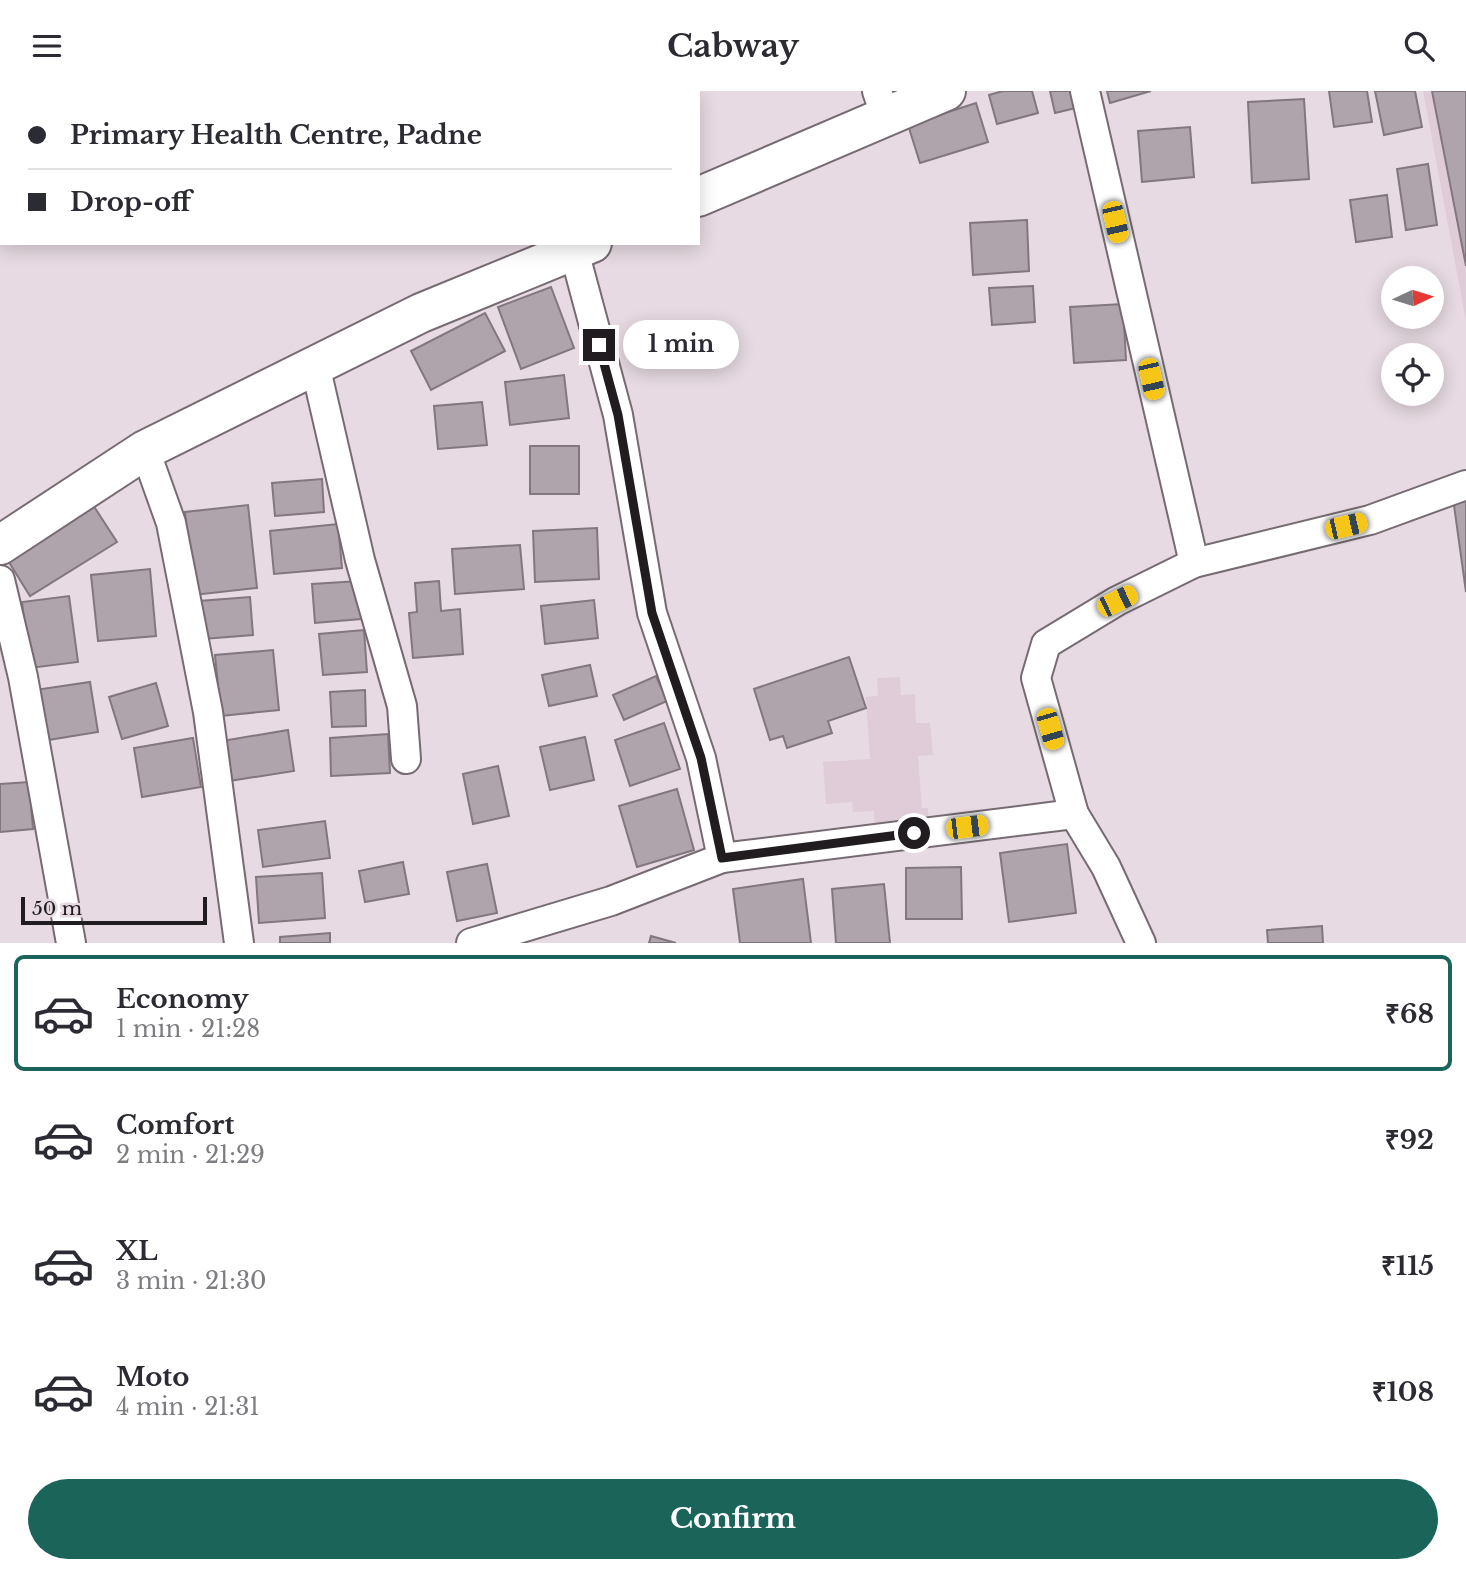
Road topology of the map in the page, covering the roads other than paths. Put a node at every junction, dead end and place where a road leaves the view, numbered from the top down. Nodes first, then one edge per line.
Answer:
1 (946, 91) edge
2 (1085, 91) edge
3 (881, 103) edge
4 (700, 196) edge
5 (583, 247) edge
6 (315, 365) junction
7 (145, 450) junction
8 (1466, 485) edge
9 (0, 545) edge
10 (1194, 563) junction
11 (0, 580) edge
12 (406, 759) dead end
13 (1074, 814) junction
14 (722, 858) junction
15 (531, 934) edge
16 (71, 943) edge
17 (239, 943) edge
18 (471, 943) edge
19 (1141, 943) edge

1 - 3 main road
2 - 10 street
3 - 4 main road
5 - 6 main road
5 - 14 street
6 - 7 main road
6 - 12 street
7 - 9 main road
7 - 17 street
8 - 10 street
10 - 13 street
11 - 16 street
13 - 14 street
13 - 19 street
14 - 15 street
15 - 18 street

